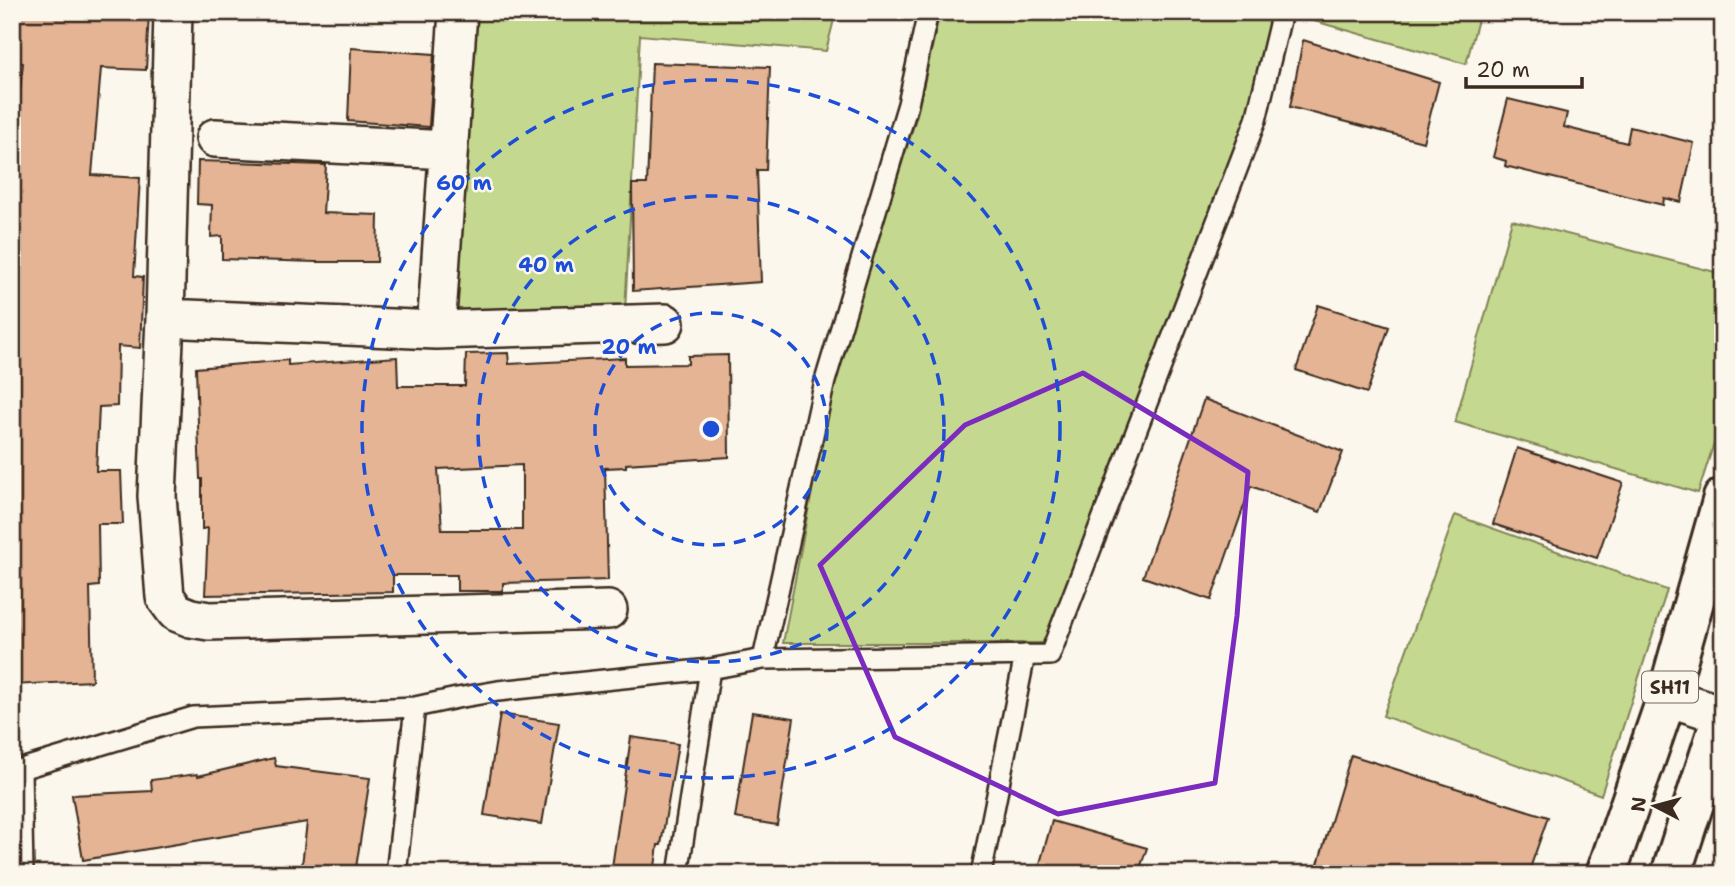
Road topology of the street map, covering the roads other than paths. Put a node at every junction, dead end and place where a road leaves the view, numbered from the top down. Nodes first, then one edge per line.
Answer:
1 (173, 12) edge
2 (458, 12) edge
3 (929, 12) edge
4 (1282, 12) edge
5 (215, 138) dead end
6 (447, 150) junction
7 (165, 318) junction
8 (665, 323) dead end
9 (436, 330) junction
10 (1723, 498) edge
11 (608, 610) dead end
12 (1025, 655) junction
13 (763, 659) junction
14 (710, 669) junction
15 (1667, 697) junction
16 (415, 707) junction
17 (1723, 714) edge
18 (23, 874) edge
19 (396, 874) edge
20 (678, 874) edge
21 (981, 874) edge
22 (1606, 874) edge
23 (1671, 874) edge

1 - 7 street
2 - 6 street
3 - 13 lane
4 - 12 lane
5 - 6 street
6 - 9 street
7 - 9 street
7 - 11 street
8 - 9 street
10 - 15 main road, SH11
12 - 13 lane
12 - 21 lane
13 - 14 lane
14 - 16 lane
14 - 20 lane
15 - 17 street
15 - 22 main road, SH11
16 - 18 lane
16 - 19 lane
17 - 23 main road, SH11

